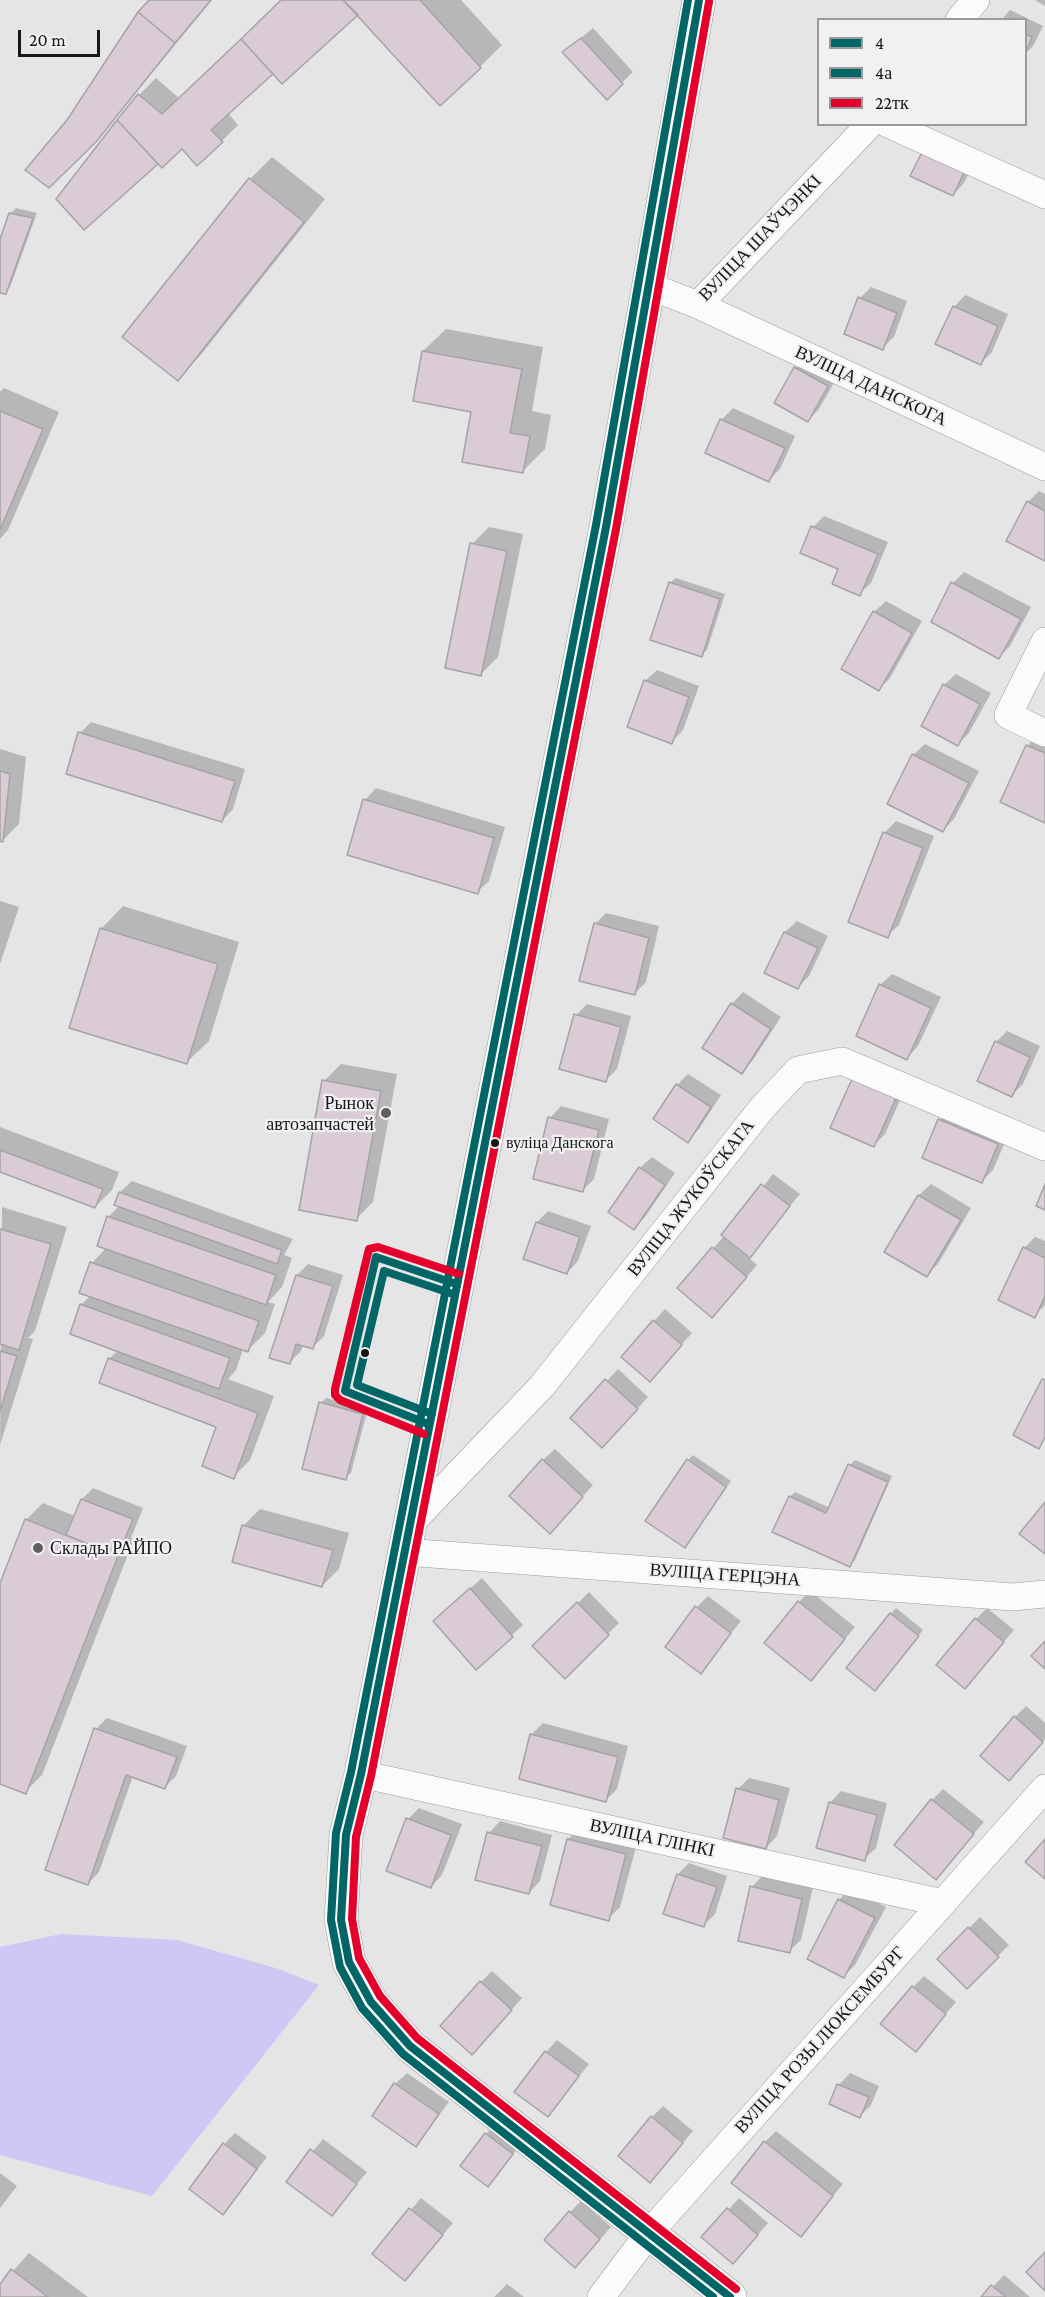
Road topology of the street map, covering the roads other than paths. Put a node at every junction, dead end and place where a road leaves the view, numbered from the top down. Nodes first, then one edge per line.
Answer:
1 (699, 0) edge
2 (976, 0) edge
3 (961, 18) edge
4 (868, 126) edge
5 (892, 126) edge
6 (1045, 195) edge
7 (649, 286) junction
8 (698, 305) junction
9 (1045, 467) edge
10 (1045, 641) edge
11 (1045, 733) edge
12 (1045, 1146) edge
13 (408, 1538) junction
14 (1045, 1594) edge
15 (361, 1774) junction
16 (1045, 1788) edge
17 (943, 1903) junction
18 (649, 2233) junction
19 (601, 2297) edge
20 (730, 2297) edge

1 - 7 main road
2 - 3 street
4 - 8 street, ВУЛІЦА ШАЎЧЭНКІ
5 - 6 street
7 - 8 street, ВУЛІЦА ШАЎЧЭНКІ
7 - 13 main road
8 - 9 street, ВУЛІЦА ДАНСКОГА
10 - 11 street
12 - 13 street, ВУЛІЦА ЖУКОЎСКАГА
13 - 14 street, ВУЛІЦА ГЕРЦЭНА
13 - 15 main road
15 - 17 street, ВУЛІЦА ГЛІНКІ
15 - 18 main road
16 - 17 street, ВУЛІЦА РОЗЫ ЛЮКСЕМБУРГ
17 - 18 street, ВУЛІЦА РОЗЫ ЛЮКСЕМБУРГ
18 - 19 street, ВУЛІЦА РОЗЫ ЛЮКСЕМБУРГ
18 - 20 main road

